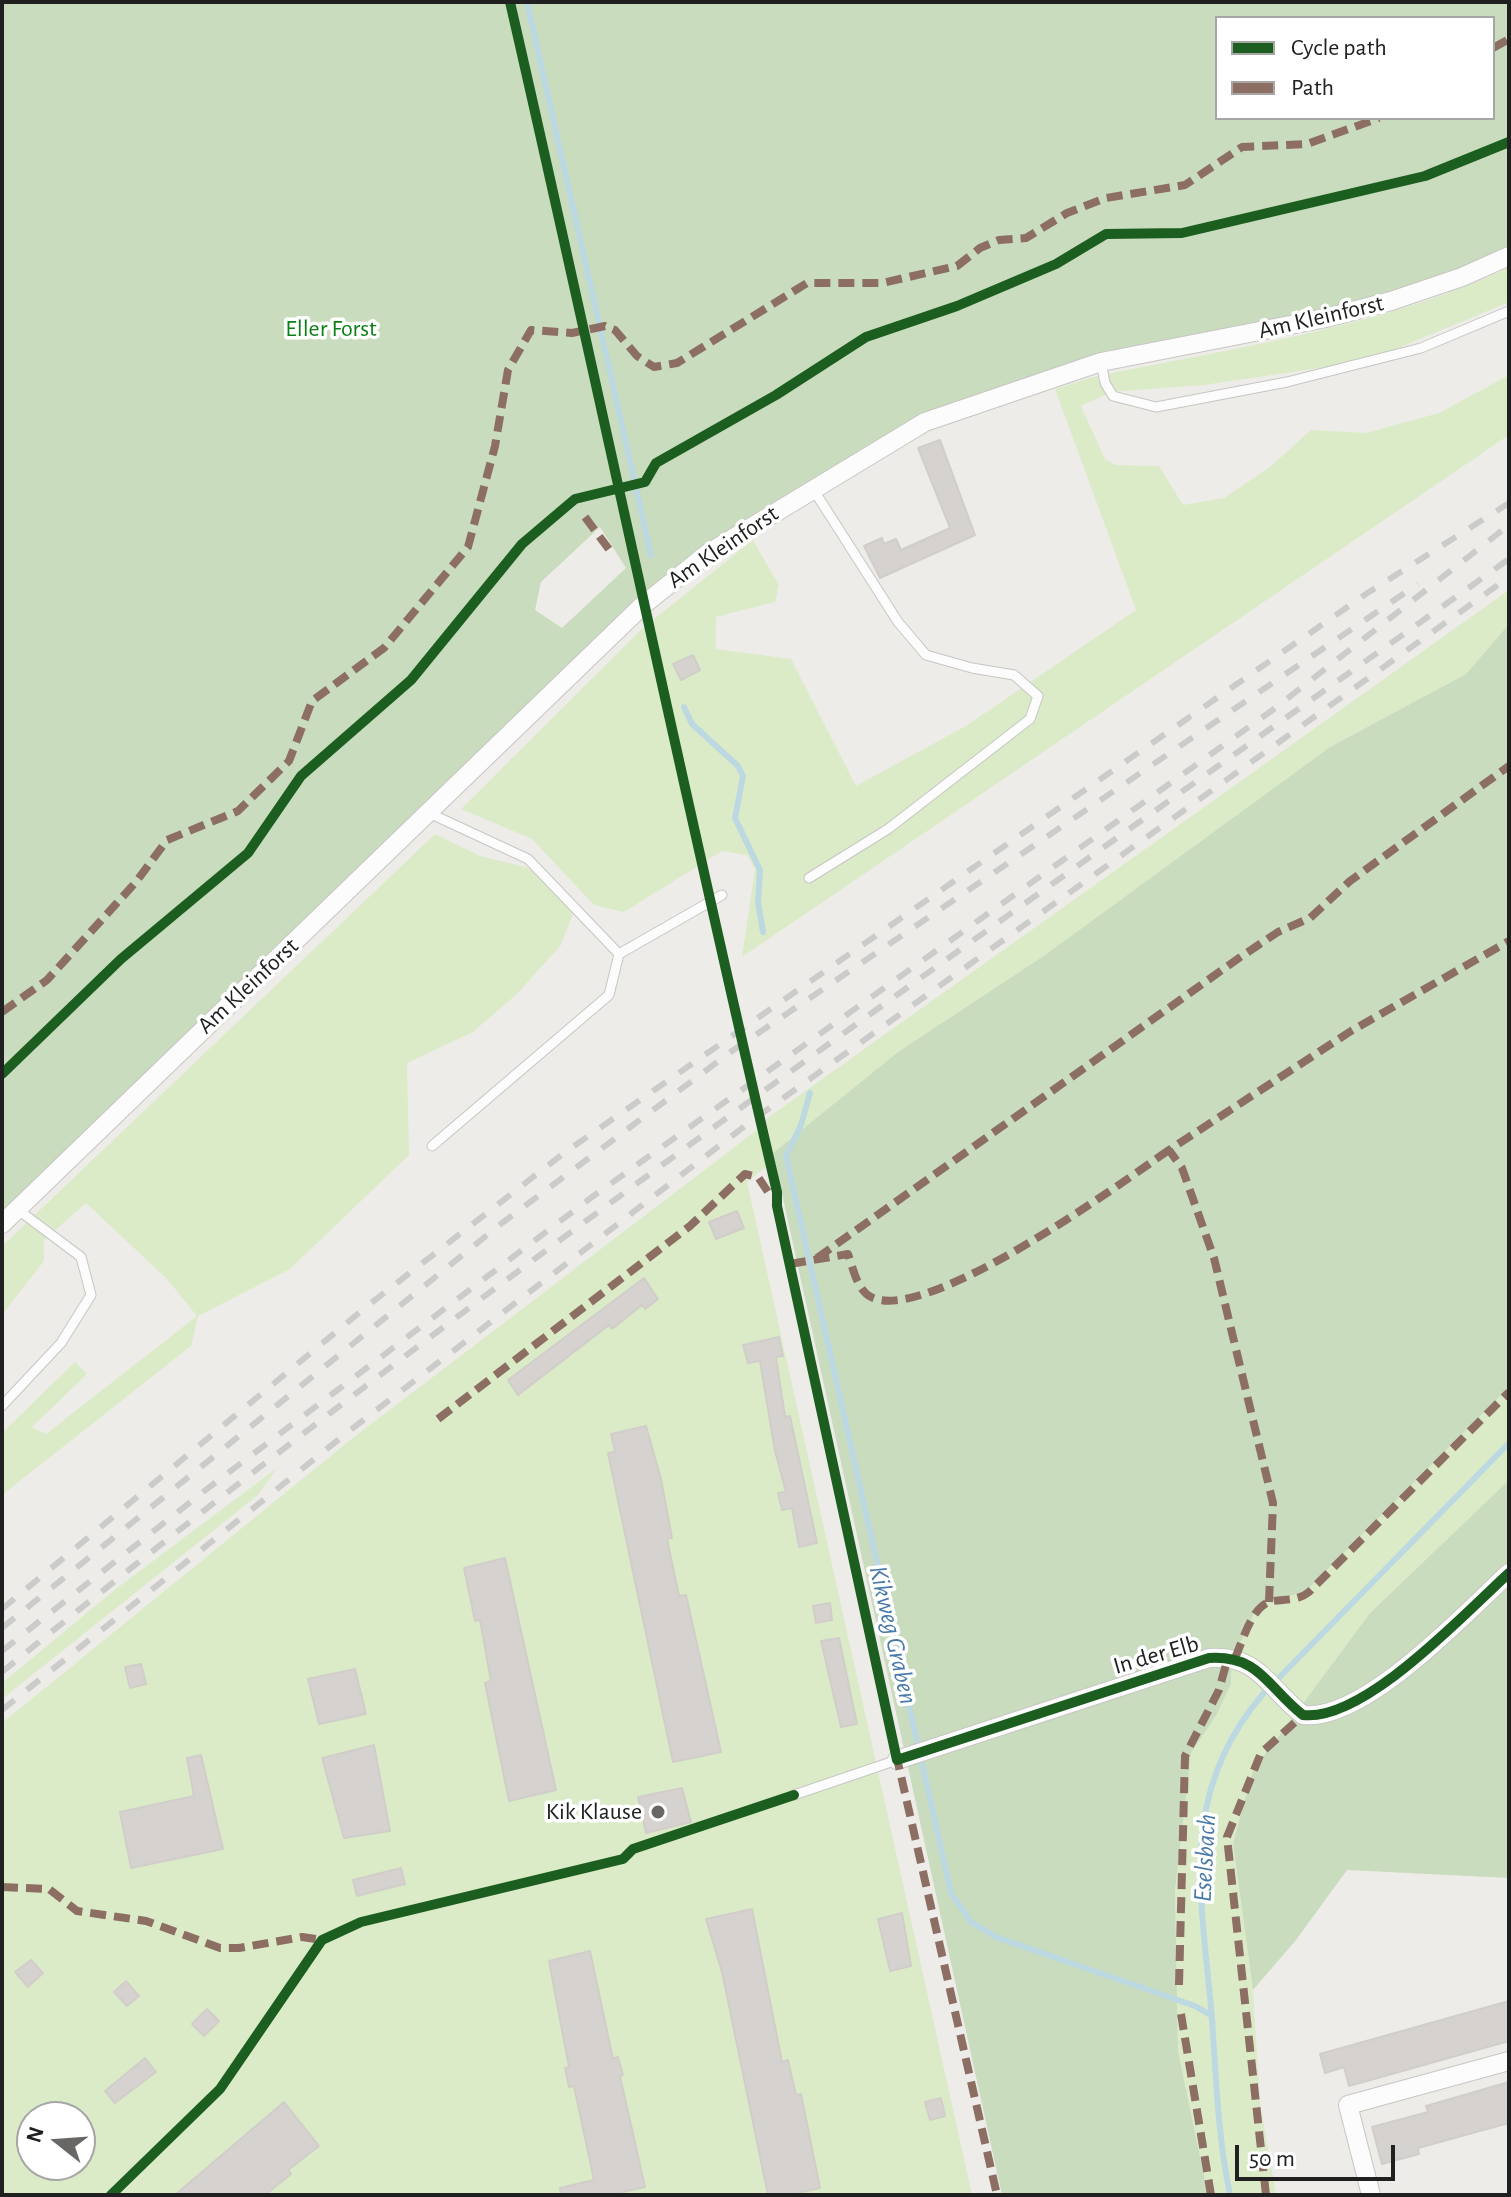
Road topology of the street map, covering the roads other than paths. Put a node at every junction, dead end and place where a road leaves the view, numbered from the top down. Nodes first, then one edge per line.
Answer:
1 (1509, 256) edge
2 (1509, 311) edge
3 (1101, 362) junction
4 (813, 487) junction
5 (429, 813) junction
6 (809, 878) dead end
7 (722, 895) dead end
8 (619, 954) junction
9 (432, 1146) dead end
10 (17, 1209) junction
11 (2, 1224) edge
12 (2, 1406) edge
13 (1509, 1573) edge
14 (903, 1759) joint
15 (794, 1795) dead end
16 (1509, 2061) edge
17 (1371, 2195) edge

1 - 3 street, Am Kleinforst
2 - 3 lane
3 - 4 street, Am Kleinforst
4 - 5 street, Am Kleinforst
4 - 6 lane
5 - 8 lane
5 - 10 street, Am Kleinforst
7 - 8 lane
8 - 9 lane
10 - 11 street, Am Kleinforst
10 - 12 lane
13 - 14 street, In der Elb
14 - 15 lane, In der Elb
16 - 17 street

